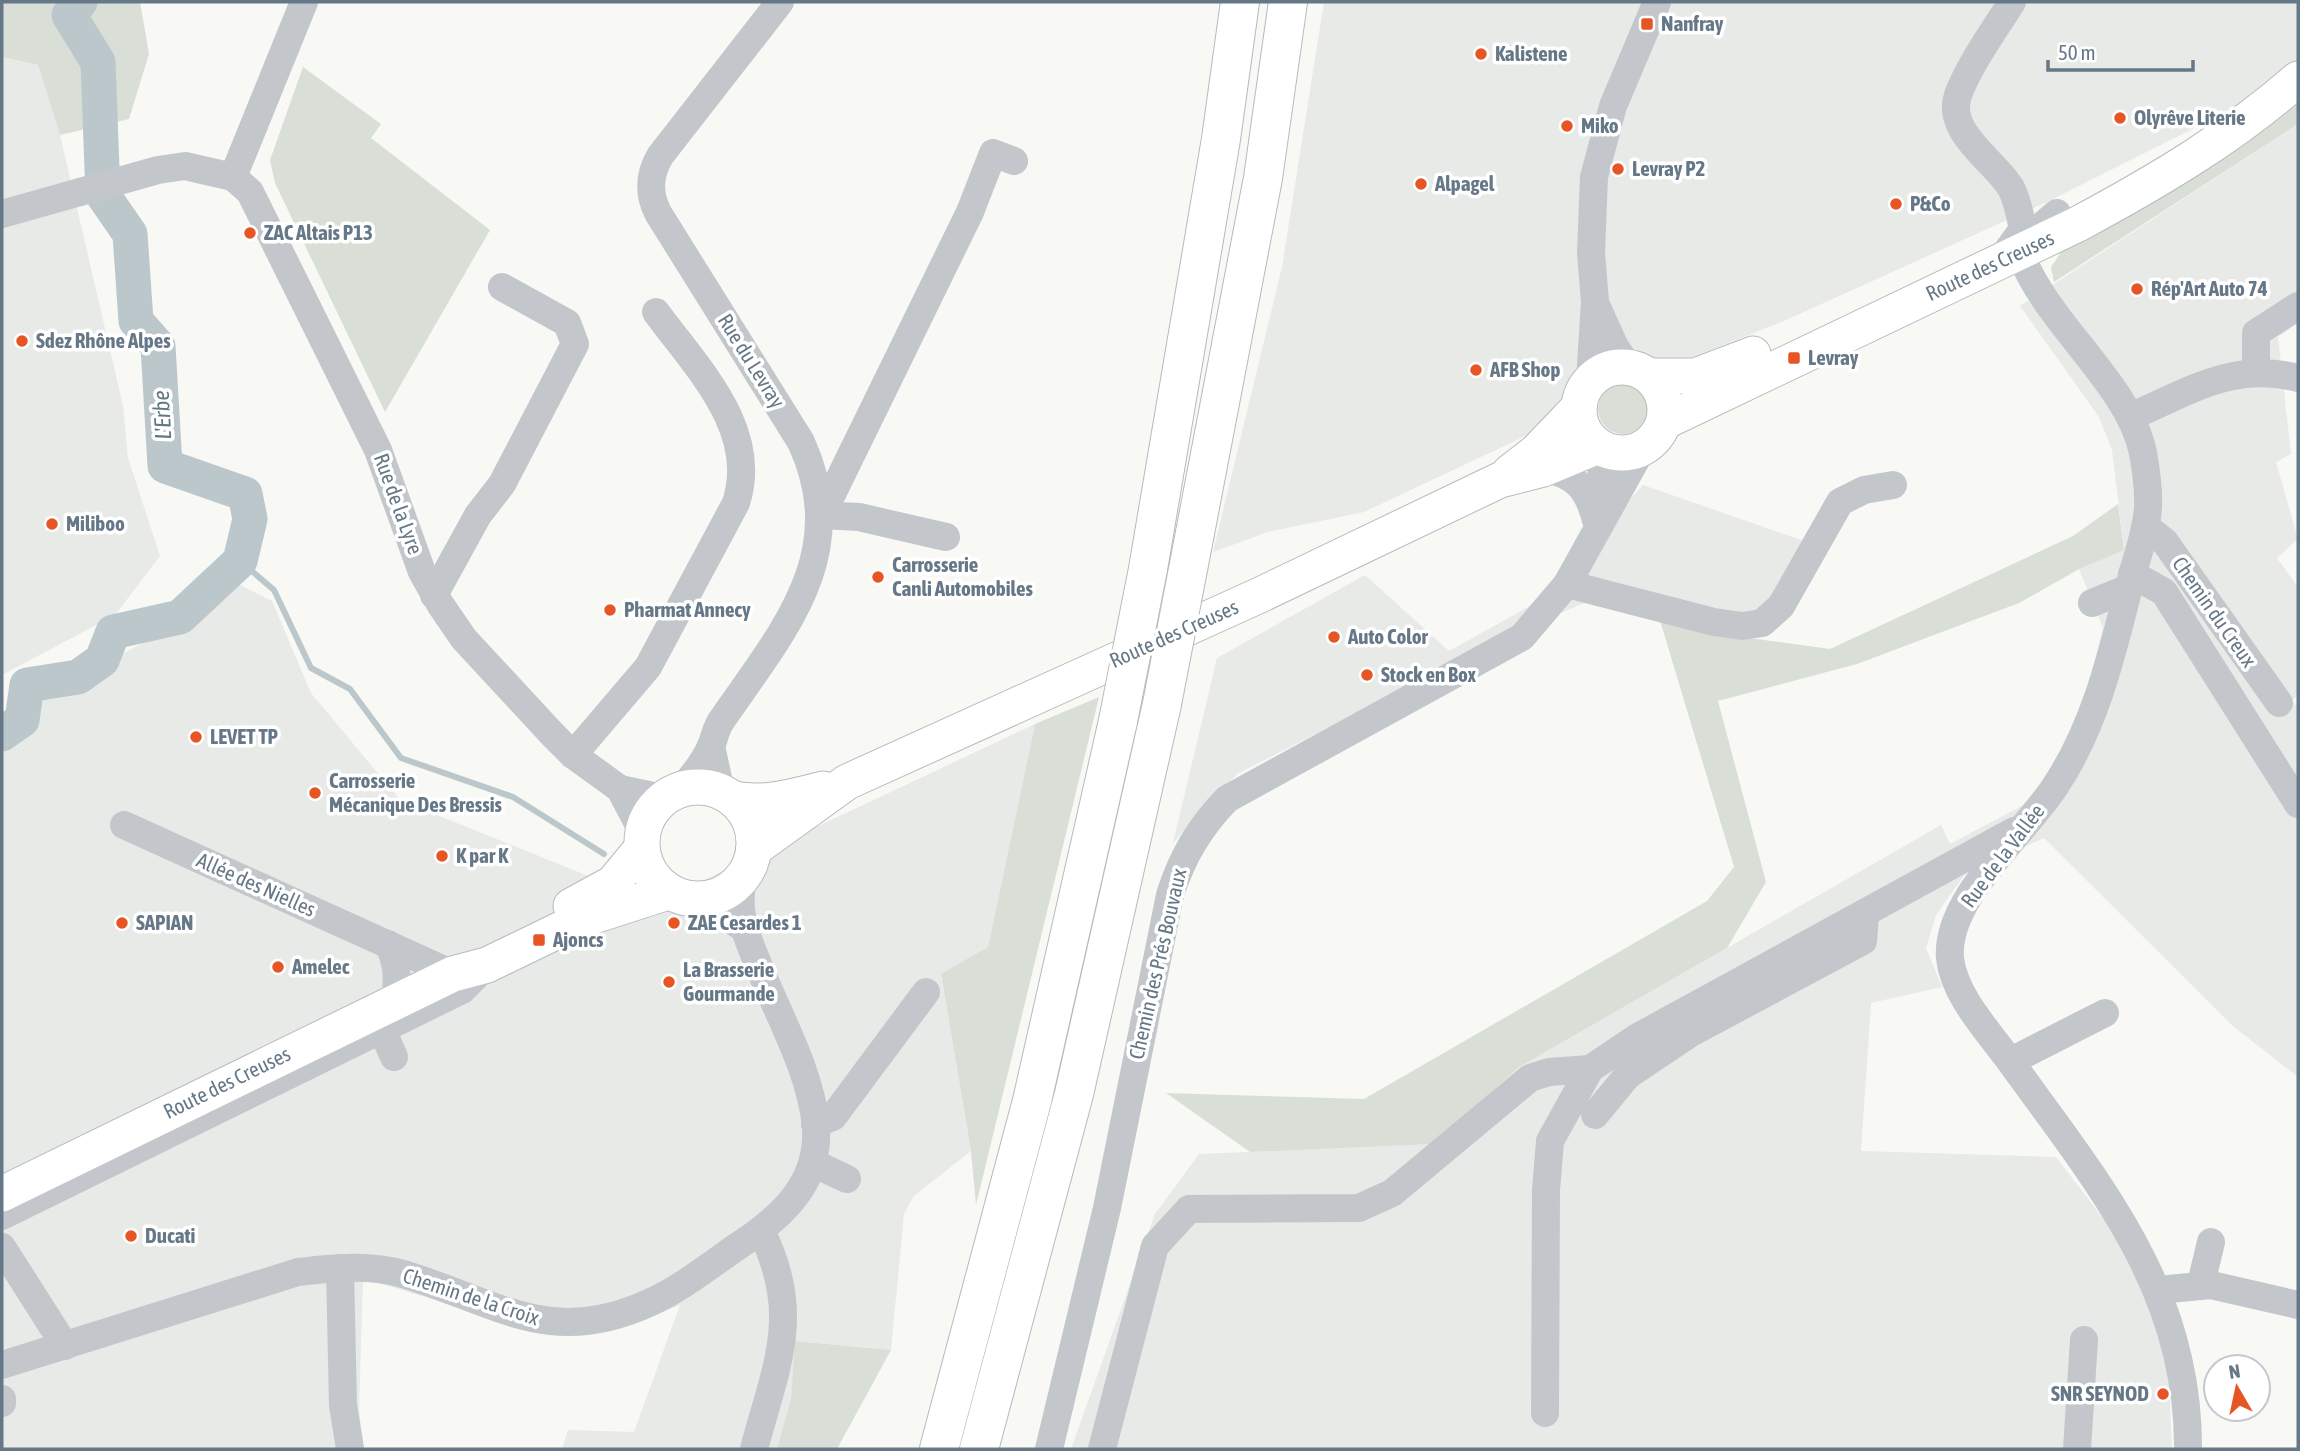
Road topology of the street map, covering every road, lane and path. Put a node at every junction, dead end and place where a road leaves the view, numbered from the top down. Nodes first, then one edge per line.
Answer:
1 (304, 2) edge
2 (780, 2) edge
3 (1241, 2) edge
4 (1288, 2) edge
5 (1657, 2) edge
6 (2012, 2) edge
7 (2298, 78) edge
8 (1014, 161) dead end
9 (233, 177) junction
10 (2, 214) edge
11 (2012, 249) junction
12 (502, 287) dead end
13 (2298, 306) edge
14 (656, 312) dead end
15 (1597, 319) junction
16 (2256, 371) junction
17 (1639, 372) junction
18 (2298, 378) edge
19 (1584, 394) junction
20 (2130, 417) junction
21 (1664, 422) junction
22 (1599, 447) junction
23 (1642, 449) junction
24 (1543, 469) junction
25 (1500, 480) junction
26 (1893, 485) dead end
27 (820, 509) junction
28 (1596, 522) junction
29 (2145, 526) junction
30 (946, 537) dead end
31 (1584, 555) junction
32 (2130, 581) junction
33 (1567, 584) junction
34 (434, 595) junction
35 (2092, 603) dead end
36 (2278, 703) dead end
37 (711, 746) junction
38 (573, 755) junction
39 (847, 782) junction
40 (620, 789) junction
41 (672, 794) junction
42 (727, 795) junction
43 (2298, 804) edge
44 (2028, 823) junction
45 (124, 825) dead end
46 (642, 840) junction
47 (748, 863) junction
48 (684, 896) junction
49 (1865, 915) junction
50 (742, 926) junction
51 (388, 944) junction
52 (487, 965) junction
53 (453, 974) junction
54 (926, 992) dead end
55 (2105, 1013) dead end
56 (388, 1015) junction
57 (394, 1057) dead end
58 (2011, 1061) junction
59 (1590, 1069) junction
60 (1595, 1115) dead end
61 (816, 1124) junction
62 (813, 1163) junction
63 (848, 1179) dead end
64 (2, 1194) edge
65 (2, 1216) edge
66 (761, 1231) junction
67 (2211, 1242) dead end
68 (2, 1247) edge
69 (340, 1268) junction
70 (296, 1273) junction
71 (2201, 1284) junction
72 (2158, 1290) junction
73 (2298, 1305) edge
74 (339, 1309) junction
75 (2084, 1340) dead end
76 (65, 1346) junction
77 (2, 1365) edge
78 (1545, 1413) dead end
79 (350, 1449) edge
80 (754, 1449) edge
81 (939, 1449) edge
82 (979, 1449) edge
83 (1049, 1449) edge
84 (1102, 1449) edge
85 (2077, 1449) edge
86 (2188, 1449) edge

1 - 9 street
2 - 27 street, Rue du Levray
3 - 81 highway, bridge
4 - 82 highway, bridge
5 - 15 street
6 - 11 street, Rue de la Vallée
7 - 11 main road, Route des Creuses
7 - 11 main road, Route des Creuses
8 - 27 street
9 - 10 street
9 - 34 street, Rue de la Lyre
11 - 17 main road, Route des Creuses
11 - 20 street, Rue de la Vallée
11 - 21 main road, Route des Creuses
12 - 34 street
13 - 16 street
14 - 38 street
15 - 17 street
15 - 19 street
16 - 18 street
16 - 20 street
17 - 19 main road
17 - 21 main road
19 - 22 main road
19 - 25 main road, Route des Creuses
20 - 29 street, Rue de la Vallée
21 - 23 main road
22 - 23 main road
22 - 24 main road, Route des Creuses
22 - 28 street
23 - 31 street
24 - 25 main road, Route des Creuses
24 - 28 street
25 - 39 main road, Route des Creuses
26 - 33 street
27 - 30 street
27 - 37 street, Rue du Levray
28 - 31 street
29 - 32 street, Rue de la Vallée
29 - 36 street, Chemin du Creux
31 - 33 street, Chemin des Prés Bouvaux
32 - 35 street
32 - 43 street
32 - 44 street, Rue de la Vallée
33 - 83 street, Chemin des Prés Bouvaux
34 - 38 street, Rue de la Lyre
37 - 41 street, Rue du Levray
37 - 42 street
38 - 40 street, Rue de la Lyre
39 - 42 main road, Route des Creuses
39 - 47 main road, Route des Creuses
40 - 41 street, Rue de la Lyre
40 - 46 street, Rue de la Lyre
41 - 42 main road
41 - 46 main road
42 - 47 main road
44 - 49 street
44 - 58 street, Rue de la Vallée
45 - 51 street, Allée des Nielles
46 - 48 main road
46 - 53 main road, Route des Creuses
47 - 48 main road
47 - 50 street, Chemin de la Croix
48 - 50 street
48 - 52 main road, Route des Creuses
49 - 59 street
49 - 60 street
50 - 61 street, Chemin de la Croix
51 - 53 street, Allée des Nielles
51 - 56 street
52 - 53 main road, Route des Creuses
52 - 56 street
53 - 56 main road, Route des Creuses
54 - 61 street
55 - 58 street
56 - 57 street
56 - 64 main road, Route des Creuses
56 - 65 street
58 - 72 street, Rue de la Vallée
59 - 78 street
59 - 84 street
61 - 62 street, Chemin de la Croix
62 - 63 street
62 - 66 street, Chemin de la Croix
66 - 69 street, Chemin de la Croix
66 - 80 street
67 - 71 street
68 - 76 street
69 - 70 street, Chemin de la Croix
69 - 74 street
70 - 74 street
70 - 76 street, Chemin de la Croix
71 - 72 street
71 - 73 street
72 - 86 street, Rue de la Vallée
74 - 79 street
75 - 85 street
76 - 77 street, Chemin de la Croix

